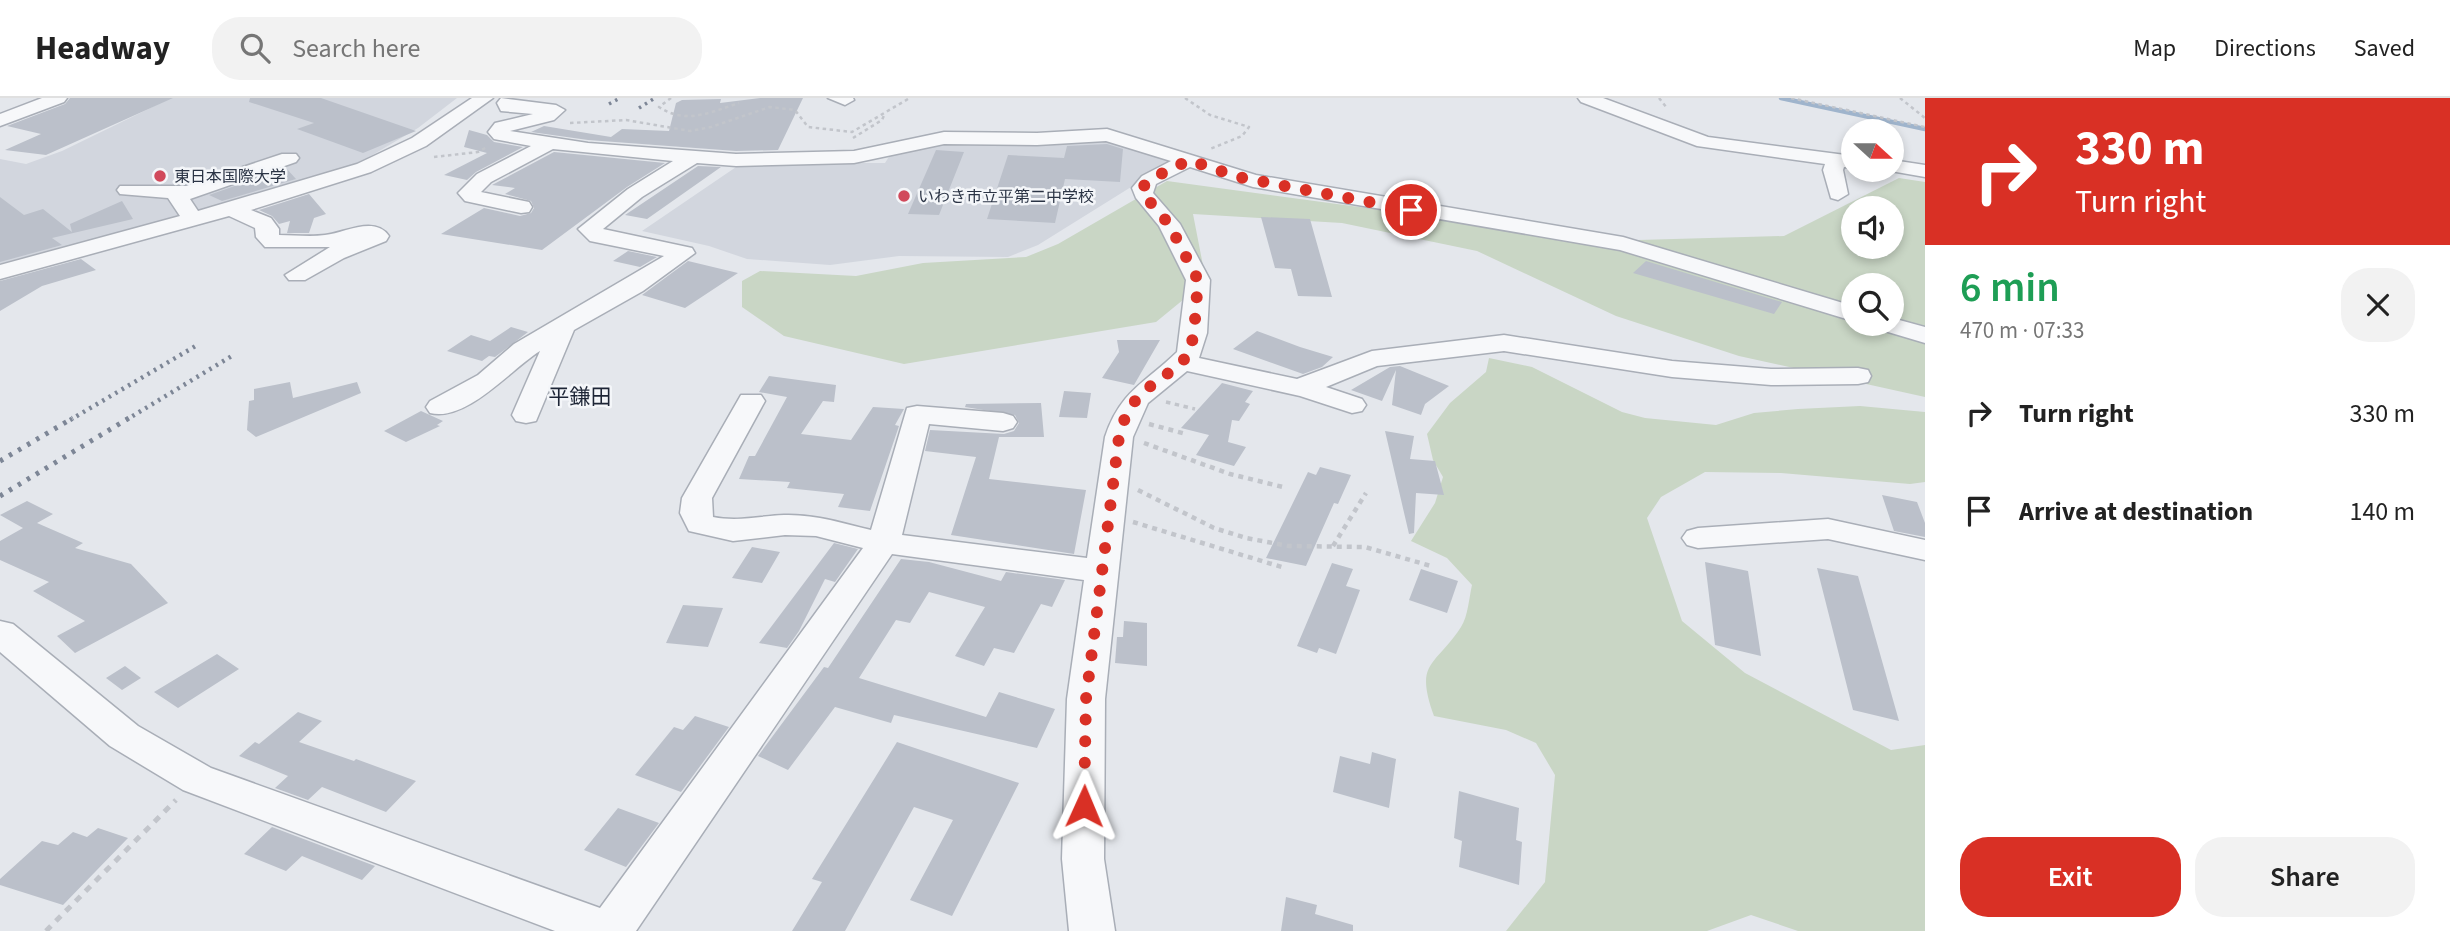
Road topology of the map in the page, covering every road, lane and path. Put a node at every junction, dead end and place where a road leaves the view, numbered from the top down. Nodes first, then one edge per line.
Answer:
1 (58, 98) edge
2 (484, 98) edge
3 (512, 98) edge
4 (671, 98) edge
5 (1185, 98) edge
6 (1587, 98) edge
7 (1791, 98) edge
8 (1900, 98) edge
9 (908, 99) edge
10 (739, 103) dead end
11 (554, 113) junction
12 (884, 113) junction
13 (1925, 118) edge
14 (0, 120) edge
15 (1925, 127) edge
16 (550, 143) junction
17 (861, 156) junction
18 (289, 158) dead end
19 (690, 159) junction
20 (1187, 160) junction
21 (1841, 160) edge
22 (1841, 164) edge
23 (1904, 168) edge
24 (1925, 171) edge
25 (127, 190) dead end
26 (184, 192) junction
27 (1838, 194) dead end
28 (521, 207) dead end
29 (230, 208) junction
30 (192, 219) junction
31 (0, 272) edge
32 (297, 275) dead end
33 (1841, 310) edge
34 (563, 327) junction
35 (1904, 329) edge
36 (1925, 335) edge
37 (1180, 362) junction
38 (1858, 376) dead end
39 (1304, 387) junction
40 (751, 401) dead end
41 (1352, 405) dead end
42 (440, 407) dead end
43 (526, 415) dead end
44 (1003, 422) dead end
45 (1122, 427) junction
46 (1186, 434) dead end
47 (1283, 487) dead end
48 (1366, 492) dead end
49 (1111, 499) junction
50 (1698, 538) dead end
51 (883, 543) junction
52 (1334, 546) junction
53 (1925, 550) edge
54 (1431, 566) dead end
55 (1285, 568) dead end
56 (1101, 571) junction
57 (0, 633) edge
58 (197, 779) junction
59 (46, 931) edge
60 (609, 931) edge
61 (1092, 931) edge

1 - 14 street
2 - 29 street
3 - 11 street
4 - 10 path
5 - 20 path
6 - 21 street
7 - 15 path
8 - 13 path
9 - 12 path
11 - 12 path
11 - 16 street
12 - 17 path
16 - 19 street
16 - 28 street
17 - 19 street
17 - 20 street
18 - 26 street
19 - 34 street
20 - 33 street
20 - 37 street
22 - 27 street
23 - 24 street
25 - 26 street
26 - 30 street
29 - 30 street
29 - 32 street
30 - 31 street
34 - 42 street
34 - 43 street
35 - 36 street
37 - 39 street
37 - 45 street
38 - 39 street
39 - 41 street
40 - 51 street
44 - 51 street
45 - 46 path
45 - 47 path
45 - 49 street
48 - 52 path
49 - 52 path
49 - 55 path
49 - 56 street
50 - 53 street
51 - 56 street
51 - 60 street
52 - 54 path
56 - 61 street
57 - 58 street
58 - 59 path
58 - 60 street

